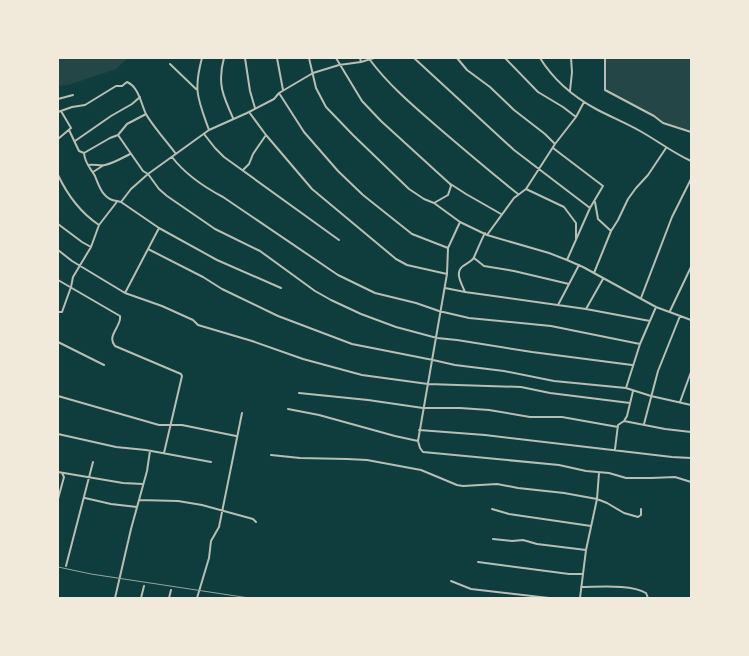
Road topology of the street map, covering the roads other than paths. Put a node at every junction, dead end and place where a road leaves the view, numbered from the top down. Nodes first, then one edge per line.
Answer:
1 (202, 58) edge
2 (224, 58) edge
3 (245, 58) edge
4 (277, 58) edge
5 (309, 58) edge
6 (336, 58) edge
7 (360, 58) edge
8 (374, 58) edge
9 (414, 58) edge
10 (457, 58) edge
11 (505, 58) edge
12 (540, 58) edge
13 (571, 58) edge
14 (605, 58) edge
15 (370, 60) junction
16 (361, 62) junction
17 (170, 64) dead end
18 (339, 65) junction
19 (312, 73) junction
20 (283, 90) junction
21 (570, 91) junction
22 (279, 93) junction
23 (73, 94) dead end
24 (198, 96) junction
25 (140, 98) junction
26 (58, 99) edge
27 (585, 102) junction
28 (255, 108) junction
29 (62, 111) junction
30 (58, 112) edge
31 (249, 112) junction
32 (146, 114) junction
33 (576, 117) junction
34 (233, 118) junction
35 (69, 130) junction
36 (209, 130) junction
37 (691, 132) edge
38 (204, 134) junction
39 (118, 135) junction
40 (266, 135) junction
41 (58, 138) edge
42 (75, 141) junction
43 (555, 144) junction
44 (553, 148) junction
45 (666, 148) junction
46 (84, 153) junction
47 (130, 154) junction
48 (176, 154) junction
49 (172, 157) junction
50 (691, 160) edge
51 (88, 165) junction
52 (104, 165) junction
53 (539, 169) junction
54 (243, 170) junction
55 (93, 172) junction
56 (148, 174) junction
57 (58, 175) edge
58 (691, 180) edge
59 (449, 183) junction
60 (526, 189) junction
61 (518, 194) junction
62 (117, 201) junction
63 (594, 201) junction
64 (121, 202) junction
65 (434, 203) junction
66 (590, 208) junction
67 (501, 214) junction
68 (460, 222) junction
69 (58, 224) edge
70 (99, 225) junction
71 (159, 228) junction
72 (611, 231) junction
73 (486, 234) junction
74 (339, 240) dead end
75 (576, 240) junction
76 (91, 247) junction
77 (448, 248) junction
78 (148, 249) junction
79 (58, 250) edge
80 (474, 258) junction
81 (567, 260) junction
82 (80, 265) junction
83 (579, 265) junction
84 (691, 267) edge
85 (594, 273) junction
86 (447, 274) junction
87 (604, 279) junction
88 (58, 280) edge
89 (569, 284) junction
90 (71, 287) junction
91 (281, 288) dead end
92 (444, 288) junction
93 (465, 292) junction
94 (125, 293) junction
95 (641, 298) junction
96 (558, 305) junction
97 (656, 307) junction
98 (586, 309) junction
99 (439, 311) junction
100 (670, 311) junction
101 (58, 312) edge
102 (680, 316) junction
103 (691, 320) edge
104 (650, 321) junction
105 (435, 338) junction
106 (58, 342) edge
107 (640, 344) junction
108 (433, 360) junction
109 (104, 365) dead end
110 (632, 365) junction
111 (691, 372) edge
112 (428, 384) junction
113 (626, 388) junction
114 (633, 391) junction
115 (299, 393) dead end
116 (58, 396) edge
117 (651, 396) junction
118 (680, 402) junction
119 (630, 403) junction
120 (691, 405) edge
121 (423, 408) junction
122 (288, 409) dead end
123 (242, 413) dead end
124 (624, 421) junction
125 (644, 424) junction
126 (170, 426) junction
127 (618, 427) junction
128 (419, 430) junction
129 (691, 432) edge
130 (58, 434) edge
131 (236, 436) junction
132 (418, 441) junction
133 (615, 449) junction
134 (150, 451) junction
135 (164, 453) junction
136 (271, 455) dead end
137 (691, 458) edge
138 (93, 462) dead end
139 (211, 462) dead end
140 (58, 472) edge
141 (599, 472) junction
142 (62, 473) junction
143 (88, 478) junction
144 (691, 482) edge
145 (143, 484) junction
146 (85, 498) junction
147 (58, 499) edge
148 (139, 500) junction
149 (597, 500) junction
150 (137, 507) junction
151 (492, 509) dead end
152 (641, 509) dead end
153 (222, 511) junction
154 (256, 522) dead end
155 (591, 526) junction
156 (493, 539) dead end
157 (586, 550) junction
158 (478, 562) dead end
159 (66, 566) dead end
160 (583, 574) junction
161 (451, 581) dead end
162 (144, 586) dead end
163 (581, 587) junction
164 (171, 590) dead end
165 (522, 597) edge
166 (115, 598) edge
167 (141, 598) edge
168 (169, 598) edge
169 (197, 598) edge
170 (549, 598) edge
171 (580, 598) edge
172 (648, 598) edge

1 - 24 street
2 - 34 street
3 - 28 street
4 - 20 street
5 - 19 street
6 - 18 street
7 - 16 street
8 - 15 street
9 - 53 street
10 - 43 street
11 - 33 street
12 - 21 street
13 - 21 street
14 - 37 street
15 - 16 street
15 - 61 street
16 - 18 street
17 - 24 street
18 - 19 street
18 - 59 street
19 - 20 street
19 - 65 street
20 - 22 street
21 - 27 street
22 - 28 street
22 - 77 street
23 - 26 street
24 - 36 street
25 - 29 street
25 - 32 street
25 - 42 street
27 - 33 street
27 - 45 street
28 - 31 street
29 - 30 street
29 - 35 street
31 - 34 street
31 - 40 street
32 - 39 street
32 - 48 street
33 - 43 street
34 - 36 street
35 - 41 street
35 - 42 street
36 - 38 street
38 - 48 street
38 - 54 street
39 - 46 street
39 - 47 street
40 - 54 street
40 - 86 street
42 - 46 street
43 - 44 street
44 - 53 street
44 - 63 street
45 - 50 street
45 - 72 street
46 - 51 street
47 - 52 street
47 - 56 street
48 - 49 street
49 - 56 street
49 - 99 street
51 - 52 street
51 - 55 street
52 - 55 street
53 - 60 street
53 - 66 street
54 - 74 street
55 - 62 street
56 - 64 street
56 - 105 street
57 - 70 street
58 - 95 street
59 - 65 street
59 - 67 street
60 - 61 street
60 - 75 street
61 - 67 street
62 - 64 street
62 - 70 street
63 - 66 street
63 - 72 street
64 - 71 street
65 - 68 street
66 - 75 street
67 - 73 street
68 - 73 street
68 - 77 street
69 - 76 street
70 - 76 street
71 - 78 street
71 - 91 street
72 - 85 street
73 - 80 street
73 - 81 street
75 - 81 street
76 - 82 street
77 - 86 street
78 - 94 street
78 - 108 street
79 - 82 street
80 - 89 street
80 - 93 street
81 - 83 street
82 - 90 street
82 - 94 street
83 - 85 street
83 - 89 street
84 - 100 street
85 - 87 street
86 - 92 street
87 - 95 street
87 - 98 street
88 - 90 street
89 - 96 street
90 - 101 street
90 - 126 street
92 - 93 street
92 - 99 street
93 - 96 street
94 - 112 street
95 - 97 street
96 - 98 street
97 - 100 street
97 - 104 street
98 - 104 street
99 - 105 street
99 - 107 street
100 - 102 street
102 - 103 street
102 - 117 street
104 - 107 street
105 - 108 street
105 - 110 street
106 - 109 street
107 - 110 street
108 - 112 street
108 - 113 street
110 - 113 street
111 - 118 street
112 - 119 street
112 - 121 street
113 - 114 street
114 - 117 street
114 - 119 street
115 - 121 street
116 - 126 street
117 - 118 street
117 - 125 street
118 - 120 street
119 - 124 street
121 - 127 street
121 - 128 street
122 - 132 street
123 - 131 street
124 - 125 street
124 - 127 street
125 - 129 street
126 - 131 street
126 - 135 street
127 - 133 street
128 - 132 street
128 - 133 street
130 - 134 street
131 - 153 street
132 - 141 street
133 - 137 street
134 - 135 street
134 - 145 street
135 - 139 street
136 - 149 street
138 - 143 street
140 - 142 street
141 - 144 street
141 - 149 street
142 - 143 street
142 - 147 street
143 - 145 street
143 - 146 street
145 - 148 street
146 - 150 street
146 - 159 street
148 - 150 street
148 - 153 street
149 - 152 street
149 - 155 street
150 - 166 street
151 - 155 street
153 - 154 street
153 - 169 street
155 - 157 street
156 - 157 street
157 - 160 street
158 - 160 street
160 - 163 street
161 - 165 street
162 - 167 street
163 - 171 street
163 - 172 street
164 - 168 street
165 - 170 street

